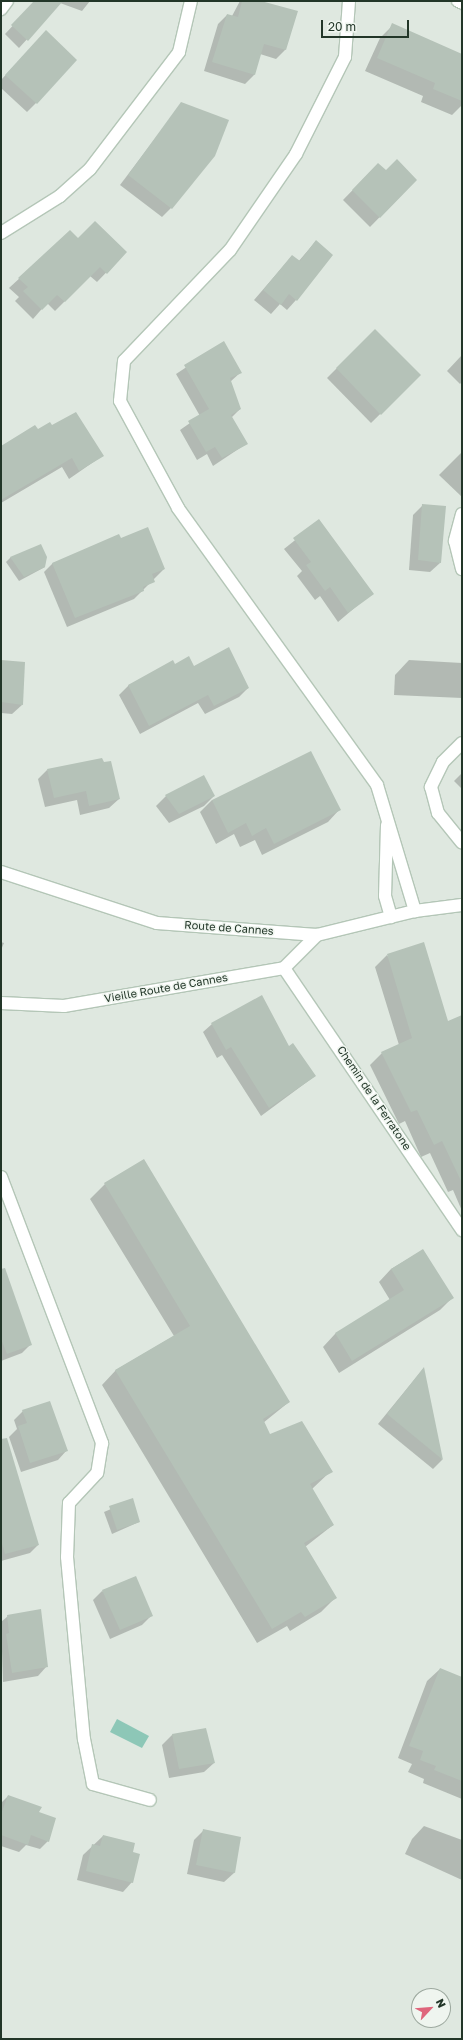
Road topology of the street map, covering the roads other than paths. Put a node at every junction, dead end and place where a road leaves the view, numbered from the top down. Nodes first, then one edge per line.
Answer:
1 (7, 1) edge
2 (191, 1) edge
3 (350, 1) edge
4 (458, 1) edge
5 (462, 3) edge
6 (1, 9) edge
7 (1, 233) edge
8 (462, 514) edge
9 (462, 569) edge
10 (462, 743) edge
11 (387, 816) junction
12 (462, 843) edge
13 (1, 872) edge
14 (462, 905) edge
15 (415, 911) junction
16 (391, 917) junction
17 (317, 935) junction
18 (284, 968) junction
19 (1, 1003) edge
20 (1, 1177) edge
21 (462, 1230) edge
22 (150, 1800) dead end

1 - 6 street
2 - 7 street
3 - 11 street
4 - 5 street
8 - 9 street
10 - 12 street
11 - 15 street
11 - 16 street
13 - 17 street, Route de Cannes
14 - 15 street, Route de Cannes
15 - 16 street, Route de Cannes
16 - 17 street, Route de Cannes
17 - 18 street
18 - 19 street, Vieille Route de Cannes
18 - 21 street, Chemin de la Ferratone
20 - 22 street

